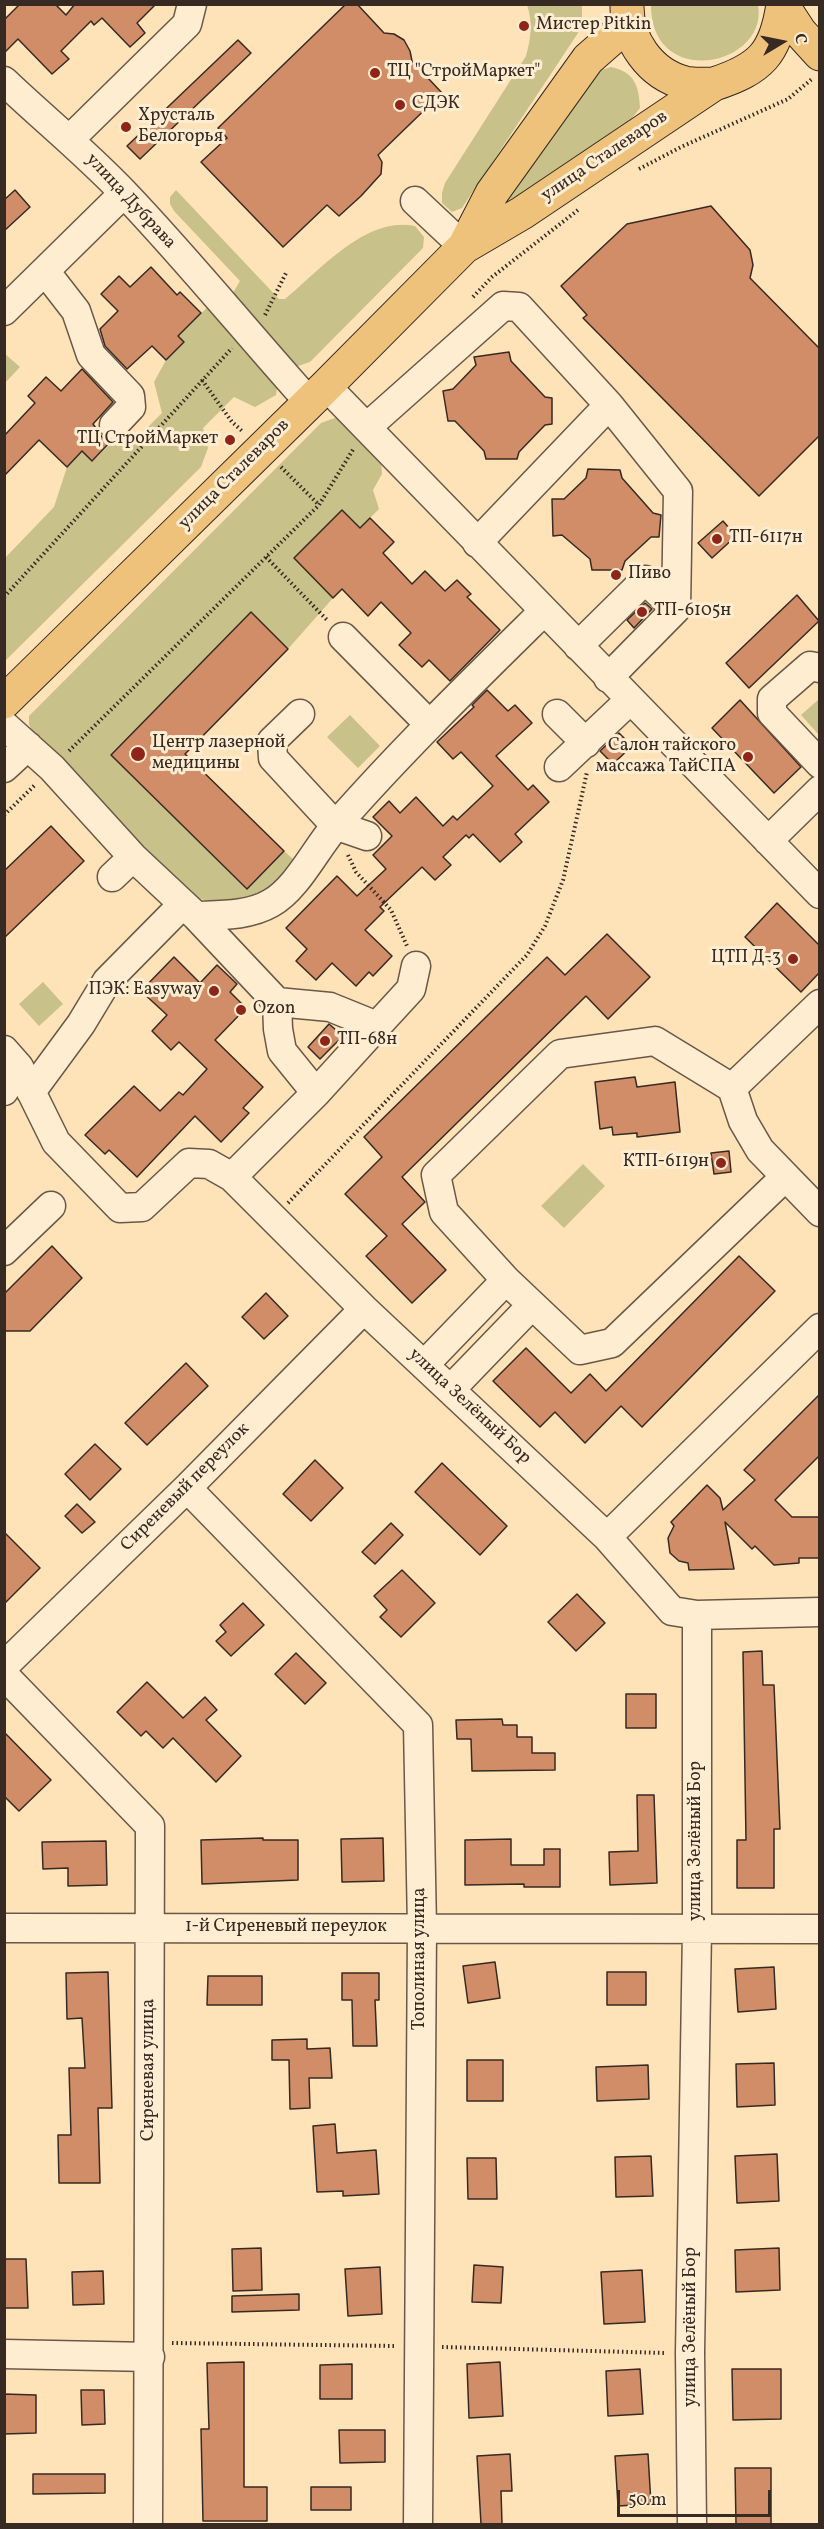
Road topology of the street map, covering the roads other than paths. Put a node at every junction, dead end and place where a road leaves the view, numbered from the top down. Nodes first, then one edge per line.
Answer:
1 (192, 4) edge
2 (783, 5) edge
3 (627, 10) edge
4 (766, 54) junction
5 (819, 54) edge
6 (4, 81) edge
7 (714, 84) junction
8 (70, 139) junction
9 (124, 193) junction
10 (416, 201) dead end
11 (464, 247) junction
12 (45, 271) junction
13 (4, 311) edge
14 (317, 394) junction
15 (609, 405) junction
16 (114, 424) dead end
17 (367, 426) junction
18 (477, 543) junction
19 (676, 609) junction
20 (544, 611) junction
21 (343, 637) road end
22 (579, 646) junction
23 (819, 668) edge
24 (608, 678) junction
25 (630, 700) junction
26 (4, 702) edge
27 (300, 714) dead end
28 (557, 714) dead end
29 (429, 724) junction
30 (4, 725) edge
31 (586, 743) junction
32 (28, 746) junction
33 (819, 764) edge
34 (559, 767) dead end
35 (4, 768) edge
36 (819, 790) edge
37 (336, 825) junction
38 (367, 836) dead end
39 (768, 841) junction
40 (133, 857) junction
41 (112, 877) dead end
42 (819, 894) edge
43 (189, 911) junction
44 (416, 966) road end
45 (277, 1002) junction
46 (819, 1004) edge
47 (376, 1026) junction
48 (12, 1059) edge
49 (732, 1088) junction
50 (18, 1092) edge
51 (316, 1093) junction
52 (232, 1177) junction
53 (785, 1177) junction
54 (51, 1206) dead end
55 (819, 1212) edge
56 (4, 1251) edge
57 (506, 1280) junction
58 (532, 1305) junction
59 (364, 1309) junction
60 (819, 1328) edge
61 (425, 1364) junction
62 (451, 1389) junction
63 (187, 1488) junction
64 (607, 1537) junction
65 (819, 1612) edge
66 (697, 1615) junction
67 (4, 1666) edge
68 (4, 1675) edge
69 (422, 1927) junction
70 (4, 1928) edge
71 (150, 1928) junction
72 (819, 1929) edge
73 (697, 1930) junction
74 (4, 2354) edge
75 (150, 2356) junction
76 (148, 2524) edge
77 (418, 2524) edge
78 (692, 2524) edge

1 - 8 street
2 - 4 main road, улица Сталеваров
2 - 5 main road
3 - 7 main road, улица Сталеваров
3 - 11 main road, улица Сталеваров
4 - 5 main road
4 - 7 main road, улица Сталеваров
6 - 8 street, улица Дубрава
7 - 11 main road, улица Сталеваров
8 - 9 street, улица Дубрава
9 - 12 street
9 - 14 street, улица Дубрава
10 - 11 street
11 - 14 main road, улица Сталеваров
12 - 13 street
12 - 16 street
14 - 17 street, улица Дубрава
14 - 26 main road, улица Сталеваров
15 - 17 street
15 - 18 street
15 - 19 street
17 - 18 street, улица Дубрава
18 - 20 street, улица Дубрава
19 - 22 street
19 - 24 street
20 - 22 street, улица Дубрава
20 - 29 street
21 - 29 street
22 - 24 street, улица Дубрава
23 - 33 street
24 - 25 street, улица Дубрава
25 - 31 street
25 - 39 street, улица Дубрава
27 - 37 street
28 - 31 street
29 - 37 street
30 - 32 street
31 - 34 street
32 - 35 street
32 - 40 street
36 - 39 street
37 - 38 street
37 - 43 street
39 - 42 street, улица Дубрава
40 - 41 street
40 - 43 street
43 - 45 street
43 - 50 street
44 - 47 street
45 - 47 street
45 - 51 street
46 - 49 street
47 - 51 street
48 - 50 street
49 - 53 street
49 - 57 street
50 - 52 street, улица Зелёный Бор
51 - 52 street
52 - 59 street, улица Зелёный Бор
53 - 55 street
53 - 58 street
54 - 56 street
57 - 58 street
57 - 61 street
58 - 62 street
59 - 61 street, улица Зелёный Бор
59 - 63 street, Сиреневый переулок
60 - 64 street
61 - 62 street, улица Зелёный Бор
62 - 64 street, улица Зелёный Бор
63 - 67 street, Сиреневый переулок
63 - 69 street, Тополиная улица
64 - 66 street, улица Зелёный Бор
65 - 66 street
66 - 73 street, улица Зелёный Бор
68 - 71 street, Сиреневая улица
69 - 71 street, 1-й Сиреневый переулок
69 - 73 street, 1-й Сиреневый переулок
69 - 77 street, Тополиная улица
70 - 71 street, 1-й Сиреневый переулок
71 - 75 street, Сиреневая улица
72 - 73 street, 1-й Сиреневый переулок
73 - 78 street, улица Зелёный Бор
74 - 75 street
75 - 76 street, Сиреневая улица

